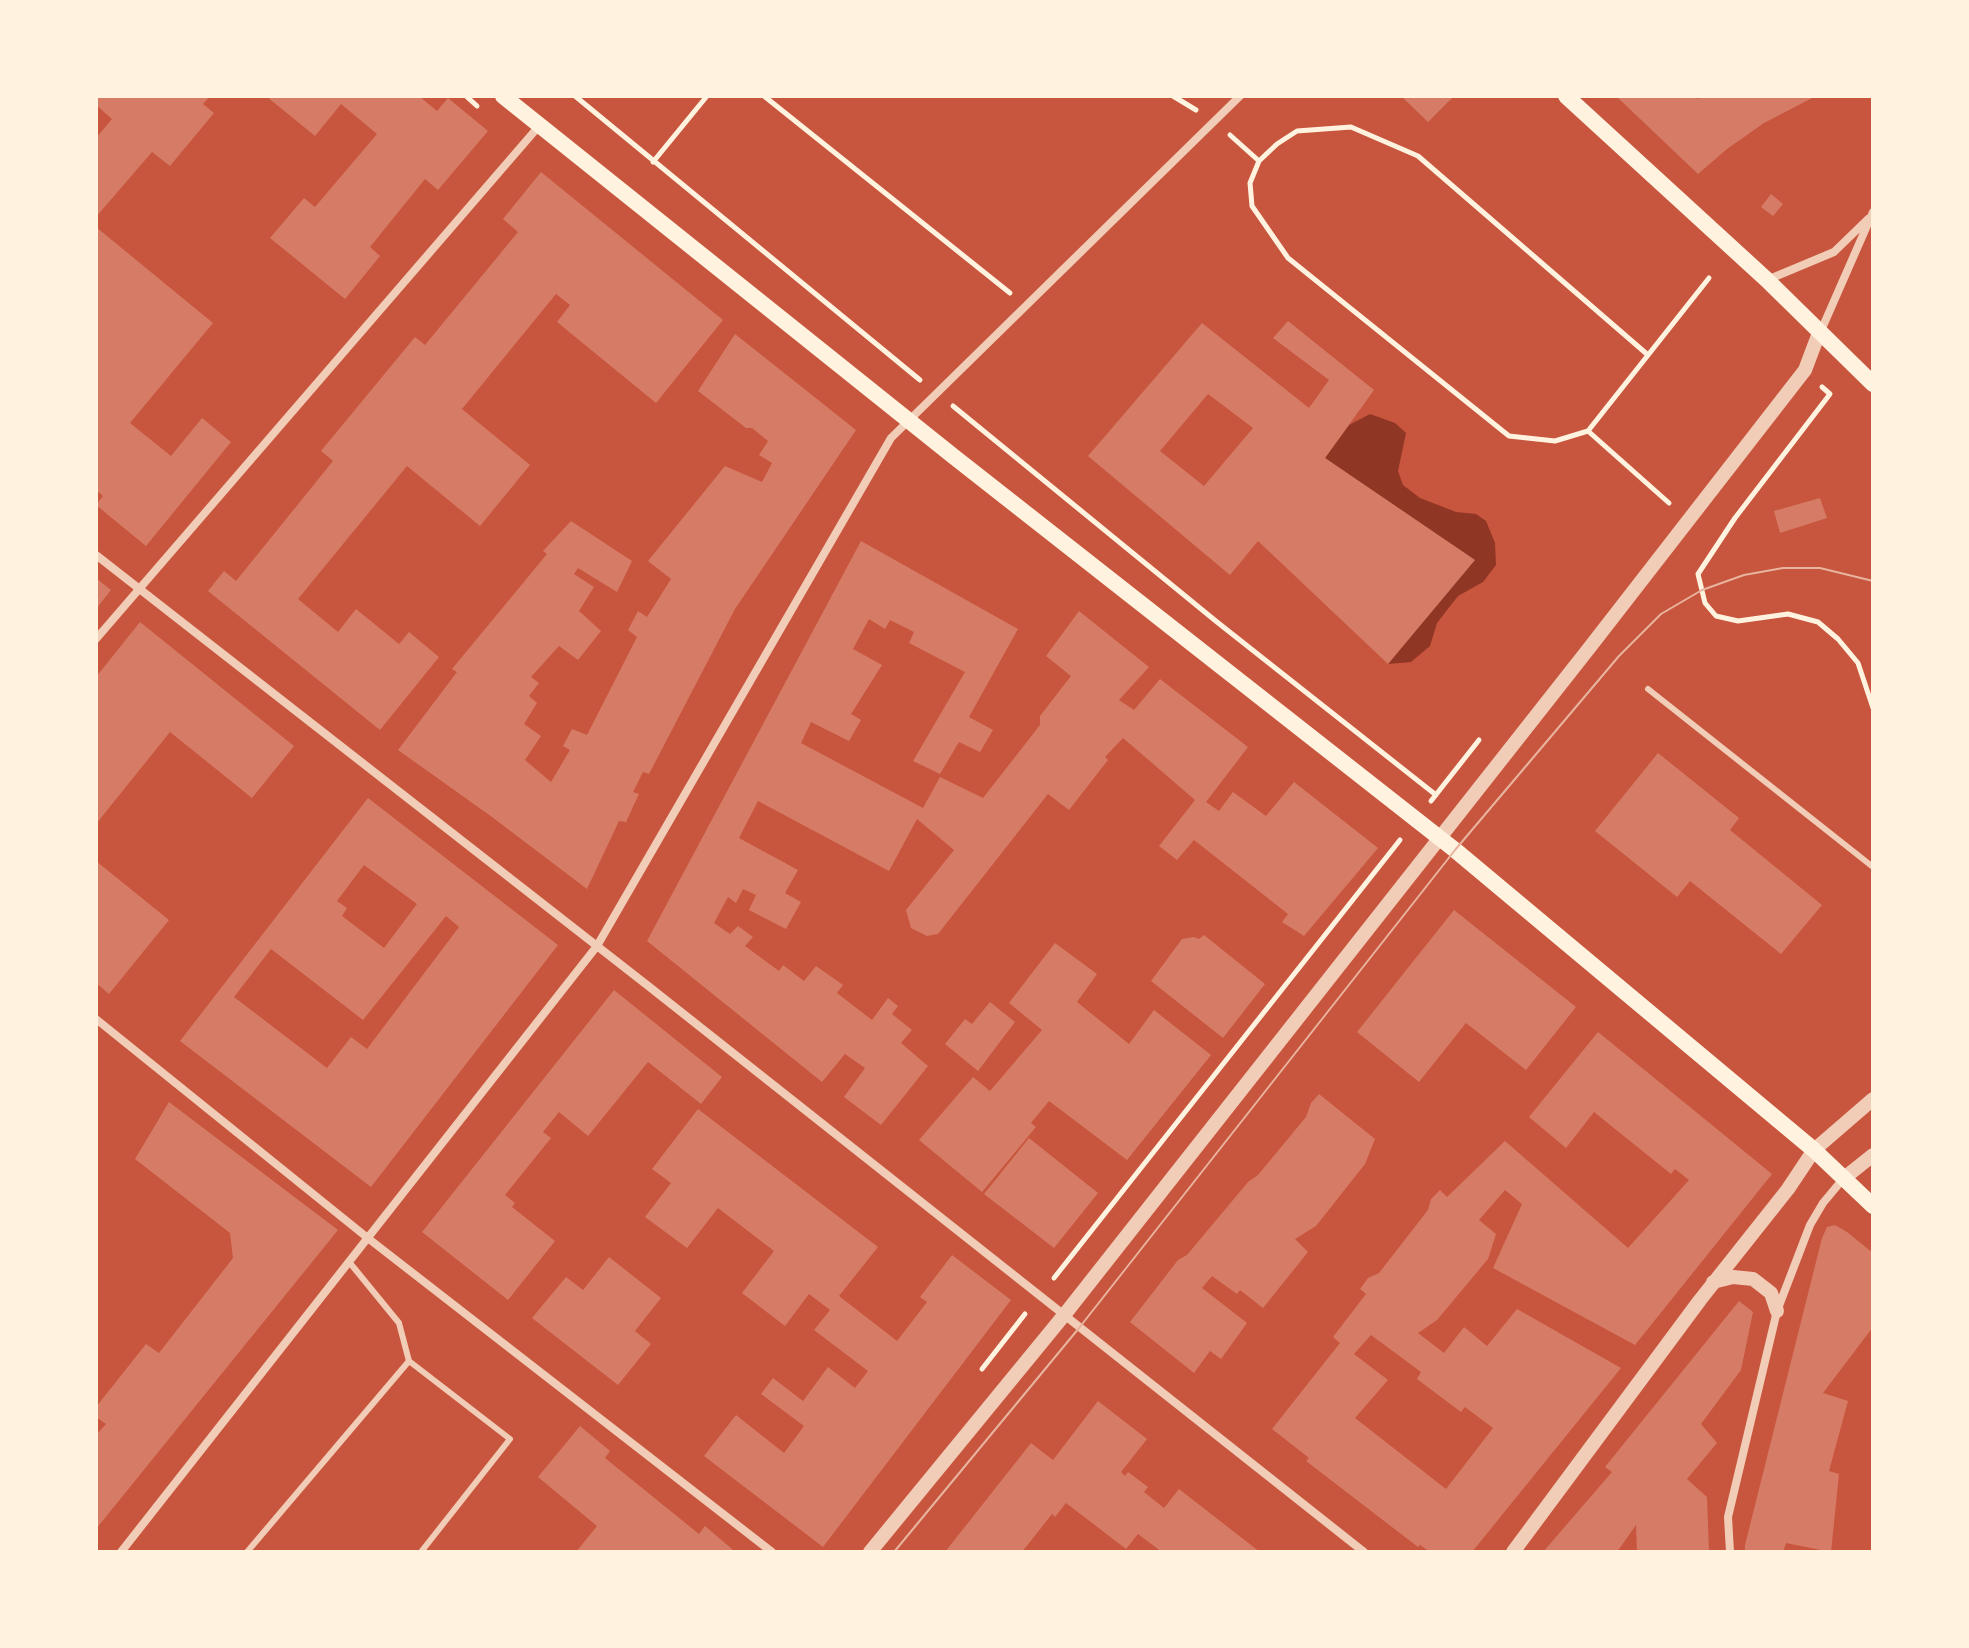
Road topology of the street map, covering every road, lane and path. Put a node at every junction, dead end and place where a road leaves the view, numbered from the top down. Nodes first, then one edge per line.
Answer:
1 (503, 96) edge
2 (575, 96) edge
3 (707, 96) edge
4 (764, 96) edge
5 (1240, 96) edge
6 (1566, 96) edge
7 (1214, 122) junction
8 (539, 126) junction
9 (1259, 161) junction
10 (653, 162) junction
11 (1872, 215) edge
12 (1709, 278) dead end
13 (1767, 280) junction
14 (1027, 306) junction
15 (1819, 333) junction
16 (1648, 355) junction
17 (1873, 384) edge
18 (939, 393) junction
19 (910, 422) junction
20 (1588, 431) junction
21 (1689, 519) junction
22 (96, 555) edge
23 (139, 589) junction
24 (1705, 603) dead end
25 (96, 639) edge
26 (1648, 689) dead end
27 (1873, 708) edge
28 (1436, 795) dead end
29 (1438, 838) junction
30 (1400, 840) dead end
31 (1873, 867) edge
32 (597, 946) junction
33 (96, 1019) edge
34 (1873, 1099) edge
35 (1814, 1150) junction
36 (1873, 1155) edge
37 (1843, 1179) junction
38 (1873, 1206) edge
39 (369, 1239) junction
40 (350, 1263) junction
41 (1713, 1282) junction
42 (1041, 1295) junction
43 (1777, 1311) junction
44 (1065, 1314) junction
45 (409, 1361) junction
46 (973, 1380) dead end
47 (121, 1552) edge
48 (247, 1552) edge
49 (421, 1552) edge
50 (772, 1552) edge
51 (870, 1552) edge
52 (1364, 1552) edge
53 (1513, 1552) edge
54 (1730, 1552) edge

1 - 8 main road
2 - 10 path
3 - 10 path
4 - 14 path
5 - 7 street
6 - 13 main road
7 - 9 path
7 - 14 street
8 - 19 main road
8 - 23 street
9 - 16 path
9 - 20 path
10 - 18 path
11 - 13 street
11 - 15 street
12 - 16 path
13 - 15 main road
14 - 18 street
15 - 17 main road
15 - 21 street
16 - 20 path
18 - 19 street
18 - 28 path
19 - 29 main road
19 - 32 street
20 - 21 path
21 - 29 street
22 - 23 street
23 - 25 street
23 - 32 street
24 - 27 path
26 - 31 lane
29 - 35 main road
29 - 44 street
30 - 42 path
32 - 39 street
32 - 42 street
33 - 39 street
34 - 35 street
35 - 37 main road
35 - 41 street
36 - 37 street
37 - 38 main road
37 - 43 street
39 - 40 street
39 - 50 street
40 - 45 lane
40 - 47 street
41 - 43 street
41 - 53 street
42 - 44 street
42 - 46 path
43 - 54 street
44 - 51 street
44 - 52 street
45 - 48 lane
45 - 49 lane

